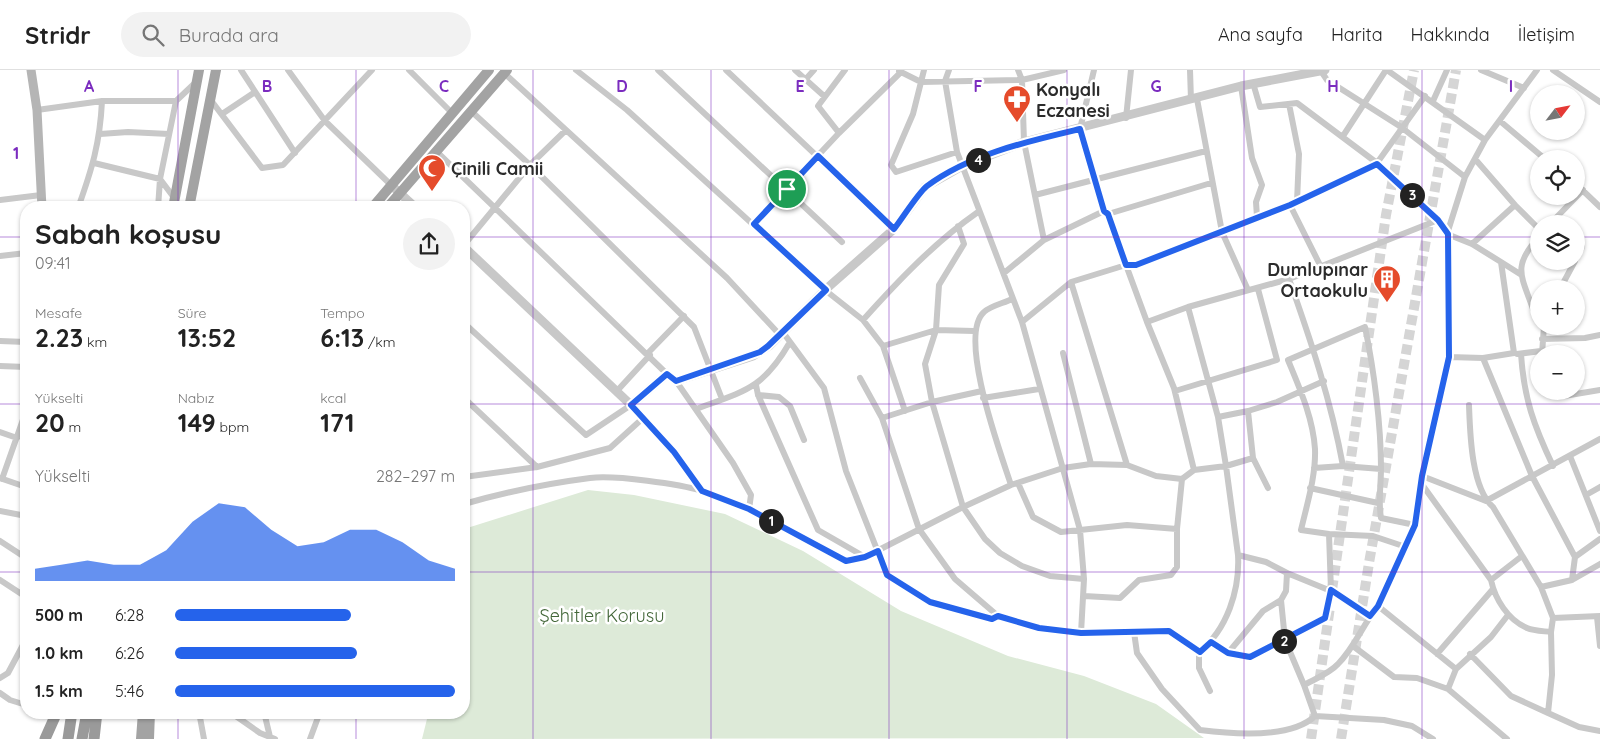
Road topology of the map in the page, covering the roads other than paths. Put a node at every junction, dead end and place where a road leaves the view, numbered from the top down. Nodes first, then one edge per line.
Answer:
1 (31, 70) edge
2 (194, 70) edge
3 (199, 70) edge
4 (240, 70) edge
5 (288, 70) edge
6 (372, 70) edge
7 (408, 70) edge
8 (489, 70) edge
9 (576, 70) edge
10 (658, 70) edge
11 (726, 70) edge
12 (795, 70) edge
13 (814, 70) edge
14 (845, 70) edge
15 (924, 70) edge
16 (949, 70) edge
17 (1018, 70) edge
18 (1064, 70) edge
19 (1094, 70) edge
20 (1131, 70) edge
21 (1190, 70) edge
22 (1323, 70) edge
23 (1387, 70) edge
24 (1447, 70) edge
25 (1481, 70) edge
26 (1536, 70) edge
27 (1553, 70) edge
28 (216, 71) edge
29 (899, 71) edge
30 (505, 72) edge
31 (805, 80) junction
32 (1022, 80) junction
33 (197, 81) junction
34 (945, 81) junction
35 (921, 82) junction
36 (1253, 83) junction
37 (1241, 86) junction
38 (1524, 88) junction
39 (255, 92) junction
40 (824, 96) junction
41 (1425, 96) junction
42 (1599, 98) edge
43 (209, 99) junction
44 (1194, 100) junction
45 (102, 101) junction
46 (176, 101) junction
47 (1433, 102) junction
48 (1289, 104) junction
49 (1365, 104) junction
50 (37, 110) junction
51 (471, 112) junction
52 (222, 114) junction
53 (453, 114) junction
54 (1126, 118) junction
55 (325, 121) junction
56 (1500, 121) junction
57 (1401, 127) junction
58 (1080, 129) junction
59 (566, 130) junction
60 (839, 133) junction
61 (100, 134) junction
62 (169, 134) junction
63 (1343, 136) junction
64 (1485, 140) junction
65 (1024, 142) junction
66 (1535, 150) edge
67 (436, 151) junction
68 (957, 152) junction
69 (1206, 152) junction
70 (295, 153) junction
71 (818, 156) junction
72 (1475, 159) junction
73 (94, 163) junction
74 (1377, 164) junction
75 (530, 165) junction
76 (962, 166) junction
77 (1465, 177) junction
78 (160, 179) junction
79 (1094, 179) junction
80 (1211, 182) junction
81 (391, 185) junction
82 (787, 189) junction
83 (1585, 192) edge
84 (41, 194) junction
85 (400, 194) junction
86 (1034, 195) junction
87 (0, 200) edge
88 (42, 201) edge
89 (80, 201) edge
90 (158, 201) edge
91 (173, 201) edge
92 (174, 201) edge
93 (190, 201) edge
94 (378, 201) edge
95 (394, 201) edge
96 (408, 201) edge
97 (1297, 202) junction
98 (1290, 205) junction
99 (1515, 205) junction
100 (1568, 205) edge
101 (1600, 206) edge
102 (495, 207) junction
103 (978, 212) junction
104 (1106, 213) junction
105 (1559, 215) edge
106 (1257, 217) junction
107 (1438, 220) junction
108 (1530, 220) edge
109 (754, 224) junction
110 (958, 226) junction
111 (894, 229) junction
112 (1222, 232) junction
113 (1448, 234) junction
114 (470, 238) edge
115 (1044, 240) junction
116 (842, 242) dead end
117 (1472, 244) junction
118 (1530, 247) edge
119 (470, 252) edge
120 (20, 253) edge
121 (0, 256) edge
122 (1501, 262) junction
123 (1126, 265) junction
124 (1321, 267) junction
125 (1004, 273) junction
126 (1520, 274) junction
127 (1289, 279) junction
128 (1071, 282) junction
129 (1258, 288) junction
130 (826, 290) junction
131 (1248, 290) junction
132 (1012, 299) junction
133 (1530, 301) edge
134 (1188, 307) junction
135 (684, 316) junction
136 (863, 320) junction
137 (1022, 322) junction
138 (1147, 322) junction
139 (470, 329) edge
140 (936, 330) junction
141 (974, 331) junction
142 (781, 333) junction
143 (1543, 335) edge
144 (1600, 335) edge
145 (1542, 339) junction
146 (0, 341) edge
147 (20, 342) edge
148 (790, 342) junction
149 (1542, 345) edge
150 (883, 346) junction
151 (1314, 350) junction
152 (1063, 353) dead end
153 (1530, 353) edge
154 (649, 354) junction
155 (1518, 354) junction
156 (1449, 357) junction
157 (1482, 358) junction
158 (1277, 360) junction
159 (1288, 360) junction
160 (0, 366) edge
161 (20, 367) edge
162 (711, 369) junction
163 (667, 374) junction
164 (860, 378) dead end
165 (676, 381) junction
166 (1324, 381) junction
167 (1206, 382) junction
168 (756, 385) junction
169 (1039, 389) junction
170 (982, 390) junction
171 (1600, 390) edge
172 (1175, 391) junction
173 (616, 392) junction
174 (1301, 392) junction
175 (1585, 392) edge
176 (758, 395) junction
177 (983, 398) junction
178 (722, 399) junction
179 (932, 402) junction
180 (470, 404) edge
181 (631, 405) junction
182 (1469, 405) dead end
183 (696, 408) junction
184 (905, 411) junction
185 (1248, 411) junction
186 (1218, 417) junction
187 (882, 418) junction
188 (642, 419) junction
189 (20, 429) edge
190 (0, 432) edge
191 (17, 438) junction
192 (804, 440) dead end
193 (1600, 440) edge
194 (1570, 456) junction
195 (1253, 458) junction
196 (1092, 464) junction
197 (537, 466) junction
198 (1127, 466) junction
199 (1226, 466) junction
200 (1343, 466) junction
201 (1553, 466) junction
202 (1063, 468) junction
203 (1314, 468) junction
204 (1381, 469) junction
205 (1194, 470) junction
206 (470, 473) edge
207 (1532, 476) junction
208 (1, 478) edge
209 (1182, 479) junction
210 (1422, 480) junction
211 (1018, 483) junction
212 (20, 485) edge
213 (1011, 486) junction
214 (1600, 487) edge
215 (1268, 488) dead end
216 (1310, 488) junction
217 (702, 491) junction
218 (1586, 495) junction
219 (1486, 501) junction
220 (470, 503) edge
221 (1378, 503) junction
222 (963, 507) junction
223 (749, 509) junction
224 (0, 511) edge
225 (20, 515) edge
226 (1598, 522) edge
227 (1415, 525) junction
228 (1177, 528) junction
229 (919, 529) junction
230 (1080, 530) junction
231 (1600, 531) edge
232 (1329, 534) junction
233 (1600, 539) edge
234 (0, 541) edge
235 (1406, 546) junction
236 (878, 551) junction
237 (20, 554) edge
238 (1238, 555) junction
239 (1522, 556) junction
240 (865, 557) junction
241 (1574, 557) junction
242 (1600, 564) edge
243 (1287, 573) junction
244 (1084, 579) junction
245 (0, 580) edge
246 (1491, 580) junction
247 (1572, 580) junction
248 (1541, 587) junction
249 (1493, 589) junction
250 (1331, 590) junction
251 (20, 594) edge
252 (1084, 596) junction
253 (1281, 600) junction
254 (1378, 606) junction
255 (1508, 615) junction
256 (998, 616) junction
257 (1370, 616) junction
258 (1599, 617) edge
259 (1553, 618) junction
260 (1134, 632) junction
261 (1550, 632) junction
262 (1081, 633) junction
263 (1286, 640) junction
264 (1211, 642) junction
265 (1353, 646) junction
266 (1600, 646) edge
267 (20, 650) edge
268 (1200, 652) junction
269 (1228, 653) junction
270 (1437, 654) junction
271 (1470, 654) junction
272 (1456, 669) junction
273 (0, 678) edge
274 (1304, 685) junction
275 (1448, 689) junction
276 (1210, 691) dead end
277 (0, 693) edge
278 (20, 703) edge
279 (1548, 713) junction
280 (1315, 716) junction
281 (54, 719) edge
282 (71, 719) edge
283 (86, 719) edge
284 (96, 719) edge
285 (142, 719) edge
286 (150, 719) edge
287 (200, 719) edge
288 (238, 719) edge
289 (266, 719) edge
290 (317, 719) edge
291 (1600, 731) edge
292 (259, 736) edge
293 (273, 738) edge
294 (45, 739) edge
295 (68, 739) edge
296 (82, 739) edge
297 (94, 739) edge
298 (141, 739) edge
299 (149, 739) edge
300 (204, 739) edge
301 (310, 739) edge
302 (1433, 739) edge
303 (1507, 739) edge

1 - 50 main road
2 - 33 main road
3 - 33 main road
4 - 39 street
5 - 55 street
6 - 55 street
7 - 53 street
8 - 53 main road
9 - 109 street
10 - 82 street
11 - 71 street
12 - 31 street
13 - 31 street
14 - 40 street
15 - 35 street
16 - 34 street
17 - 32 street
18 - 32 street
19 - 58 street
20 - 54 street
21 - 44 street
22 - 36 street
22 - 49 street
23 - 41 street
23 - 49 street
24 - 47 street
25 - 38 street
26 - 38 street
27 - 42 street
28 - 43 main road
29 - 35 street
29 - 60 street
30 - 51 main road
30 - 59 street
31 - 40 street
32 - 34 street
32 - 65 street
33 - 46 street
33 - 92 main road
34 - 35 street
34 - 68 street
35 - 68 street
36 - 37 street
36 - 48 street
37 - 44 street
37 - 106 street
38 - 56 street
39 - 52 street
39 - 70 street
40 - 60 street
41 - 47 street
41 - 57 street
43 - 52 street
43 - 93 main road
44 - 54 street
44 - 69 street
45 - 46 street
45 - 50 street
45 - 61 street
46 - 62 street
47 - 64 street
48 - 63 street
48 - 97 street
49 - 57 street
49 - 63 street
50 - 84 main road
51 - 67 main road
51 - 75 street
52 - 70 street
53 - 81 main road
54 - 58 street
55 - 70 street
55 - 81 street
56 - 64 street
56 - 66 street
57 - 74 street
57 - 77 street
58 - 65 street
58 - 79 street
59 - 75 street
59 - 142 street
60 - 71 street
61 - 62 street
61 - 73 street
62 - 78 street
63 - 74 street
64 - 72 street
65 - 76 street
65 - 86 street
67 - 85 main road
67 - 102 street
68 - 76 street
69 - 79 street
69 - 80 street
71 - 82 street
71 - 111 street
72 - 77 street
72 - 99 street
73 - 78 street
73 - 89 street
74 - 97 street
74 - 107 street
75 - 102 street
75 - 135 street
76 - 103 street
76 - 111 street
77 - 113 street
78 - 90 street
78 - 91 street
79 - 86 street
79 - 104 street
80 - 104 street
80 - 112 street
81 - 85 street
81 - 94 main road
82 - 109 street
82 - 116 street
83 - 101 street
84 - 87 street
84 - 88 main road
85 - 95 main road
85 - 96 street
86 - 115 street
97 - 98 street
98 - 106 street
98 - 124 street
99 - 108 street
99 - 117 street
100 - 105 street
102 - 114 street
102 - 154 street
103 - 110 street
103 - 125 street
104 - 115 street
104 - 123 street
106 - 112 street
107 - 113 street
107 - 124 street
109 - 130 street
110 - 136 street
110 - 140 street
111 - 130 street
112 - 123 street
112 - 131 street
113 - 117 street
113 - 156 street
115 - 125 street
117 - 122 street
118 - 126 street
119 - 173 street
120 - 121 street
122 - 126 street
122 - 155 street
123 - 128 street
123 - 138 street
124 - 127 street
125 - 132 street
126 - 133 street
127 - 129 street
127 - 151 street
128 - 137 street
128 - 198 street
129 - 131 street
129 - 158 street
130 - 136 street
130 - 142 street
131 - 134 street
132 - 137 street
132 - 141 street
134 - 138 street
134 - 167 street
135 - 154 street
135 - 162 street
136 - 150 street
137 - 169 street
138 - 172 street
139 - 181 street
140 - 141 street
140 - 150 street
140 - 179 street
141 - 170 street
142 - 148 street
142 - 162 street
143 - 145 street
144 - 145 street
145 - 149 street
146 - 147 street
148 - 168 street
148 - 236 street
150 - 184 street
151 - 159 street
151 - 166 street
151 - 204 street
152 - 196 street
153 - 155 street
154 - 163 street
154 - 173 street
155 - 157 street
155 - 201 street
156 - 157 street
156 - 210 street
157 - 207 street
158 - 159 street
158 - 167 street
159 - 174 street
160 - 161 street
162 - 165 street
162 - 178 street
163 - 165 street
163 - 181 street
164 - 187 street
165 - 183 street
166 - 174 street
166 - 200 street
167 - 172 street
167 - 186 street
168 - 176 street
168 - 178 street
169 - 177 street
169 - 202 street
170 - 177 street
170 - 179 street
171 - 175 street
172 - 205 street
173 - 181 street
174 - 185 street
174 - 203 street
176 - 192 street
176 - 240 street
177 - 213 street
178 - 183 street
179 - 184 street
179 - 222 street
180 - 197 street
181 - 188 street
182 - 219 street
183 - 223 street
184 - 187 street
185 - 186 street
185 - 195 street
186 - 199 street
187 - 229 street
188 - 197 street
188 - 217 street
189 - 191 street
190 - 191 street
191 - 208 street
193 - 194 street
194 - 201 street
194 - 218 street
195 - 199 street
195 - 215 street
196 - 198 street
196 - 202 street
197 - 206 street
198 - 209 street
199 - 205 street
199 - 238 street
200 - 203 street
200 - 204 street
201 - 207 street
202 - 211 street
202 - 230 street
203 - 216 street
204 - 221 street
205 - 209 street
207 - 219 street
207 - 241 street
208 - 212 street
209 - 228 street
210 - 219 street
210 - 227 street
210 - 246 street
211 - 213 street
211 - 230 street
213 - 222 street
214 - 218 street
216 - 221 street
216 - 232 street
217 - 220 street
217 - 223 street
218 - 226 street
219 - 239 street
221 - 227 street
222 - 229 street
222 - 244 street
223 - 240 street
224 - 225 street
226 - 231 street
227 - 235 street
228 - 230 street
228 - 252 street
229 - 236 street
229 - 256 street
230 - 244 street
232 - 235 street
232 - 250 street
233 - 241 street
234 - 237 street
235 - 254 street
236 - 240 street
236 - 256 street
238 - 243 street
238 - 264 street
239 - 246 street
239 - 248 street
241 - 247 street
242 - 247 street
243 - 250 street
243 - 253 street
244 - 252 street
245 - 251 street
246 - 249 street
247 - 248 street
248 - 259 street
249 - 255 street
249 - 270 street
250 - 257 street
250 - 263 street
252 - 262 street
253 - 263 street
253 - 269 street
254 - 257 street
254 - 270 street
255 - 261 street
255 - 271 street
256 - 262 street
257 - 265 street
258 - 259 street
258 - 266 street
259 - 261 street
260 - 262 street
260 - 268 street
260 - 280 street
261 - 279 street
263 - 269 street
263 - 274 street
264 - 268 street
264 - 269 street
265 - 274 street
265 - 275 street
267 - 273 street
268 - 276 street
270 - 272 street
271 - 272 street
271 - 279 street
272 - 275 street
274 - 280 street
275 - 303 street
277 - 278 street
279 - 291 street
280 - 302 street
281 - 294 highway
282 - 295 highway
283 - 296 highway
284 - 297 highway
285 - 298 main road
286 - 299 main road
287 - 300 street
288 - 292 street
289 - 293 street
290 - 301 street
292 - 293 street

